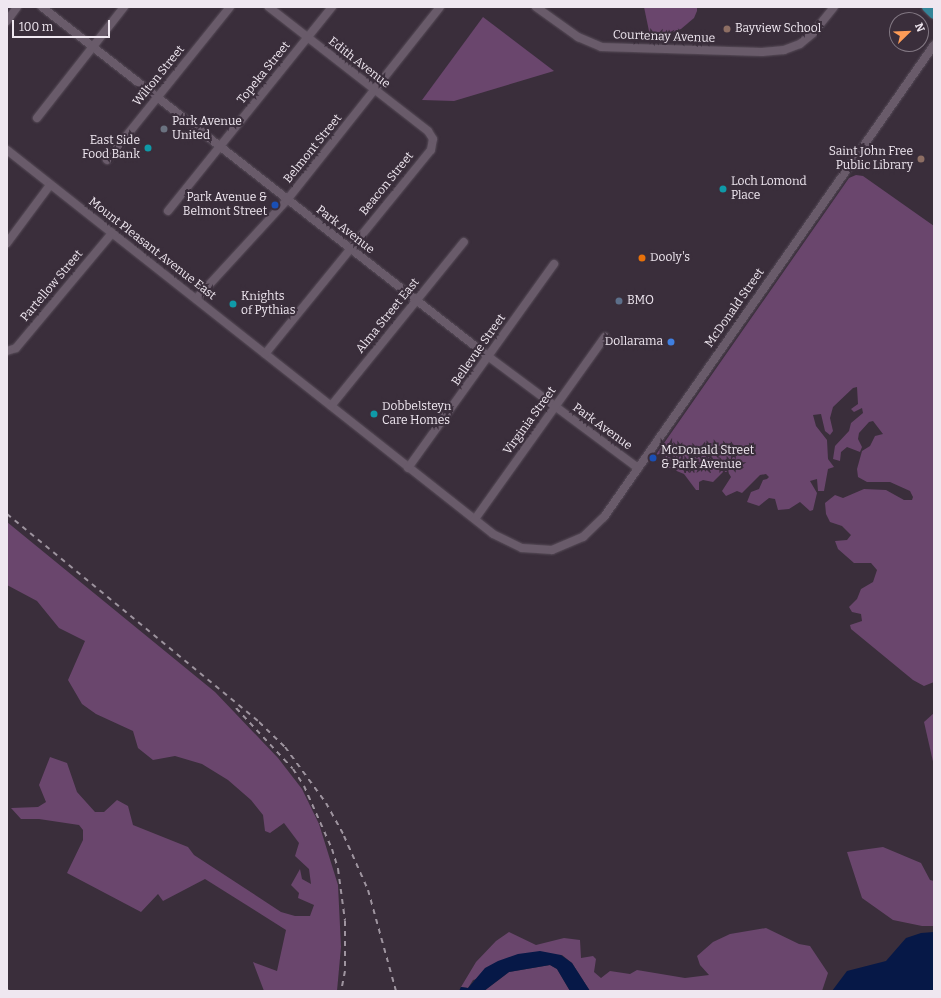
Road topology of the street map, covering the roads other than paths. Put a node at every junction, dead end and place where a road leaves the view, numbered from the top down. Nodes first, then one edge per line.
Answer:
1 (18, 7) edge
2 (42, 7) edge
3 (124, 7) edge
4 (230, 7) edge
5 (269, 7) edge
6 (332, 7) edge
7 (440, 7) edge
8 (536, 7) edge
9 (834, 7) edge
10 (927, 7) edge
11 (934, 14) edge
12 (7, 21) edge
13 (308, 38) junction
14 (934, 45) edge
15 (93, 47) junction
16 (375, 91) junction
17 (157, 99) junction
18 (36, 118) dead end
19 (433, 139) joint
20 (219, 148) junction
21 (7, 150) edge
22 (107, 160) dead end
23 (50, 185) junction
24 (288, 200) junction
25 (168, 211) dead end
26 (112, 233) junction
27 (464, 242) dead end
28 (7, 243) edge
29 (350, 249) junction
30 (554, 264) dead end
31 (196, 299) junction
32 (417, 300) junction
33 (605, 337) dead end
34 (8, 352) edge
35 (265, 354) junction
36 (489, 357) junction
37 (331, 406) junction
38 (555, 407) junction
39 (408, 468) junction
40 (638, 468) junction
41 (475, 519) junction
42 (532, 549) joint

1 - 12 street
2 - 15 street, Park Avenue
3 - 15 street
4 - 17 street, Wilton Street
5 - 13 street, Edith Avenue
6 - 13 street, Topeka Street
7 - 16 street, Belmont Street
8 - 9 street, Courtenay Avenue
10 - 11 main road
13 - 16 street, Edith Avenue
13 - 20 street, Topeka Street
14 - 40 street, McDonald Street
15 - 17 street, Park Avenue
15 - 18 street
16 - 19 street, Edith Avenue
16 - 24 street, Belmont Street
17 - 20 street, Park Avenue
17 - 22 street, Wilton Street
19 - 29 street, Beacon Street
20 - 24 street, Park Avenue
20 - 25 street, Topeka Street
21 - 23 street, Mount Pleasant Avenue East
23 - 26 street, Mount Pleasant Avenue East
23 - 28 street
24 - 29 street, Park Avenue
24 - 31 street, Belmont Street
26 - 31 street, Mount Pleasant Avenue East
26 - 34 street, Partellow Street
27 - 32 street, Alma Street East
29 - 32 street, Park Avenue
29 - 35 street, Beacon Street
30 - 36 street, Bellevue Street
31 - 35 street, Mount Pleasant Avenue East
32 - 36 street, Park Avenue
32 - 37 street, Alma Street East
33 - 38 street, Virginia Street
35 - 37 street, Mount Pleasant Avenue East
36 - 38 street, Park Avenue
36 - 39 street, Bellevue Street
37 - 39 street, Mount Pleasant Avenue East
38 - 40 street, Park Avenue
38 - 41 street, Virginia Street
39 - 41 street, Mount Pleasant Avenue East
40 - 42 street, McDonald Street
41 - 42 street, Mount Pleasant Avenue East

